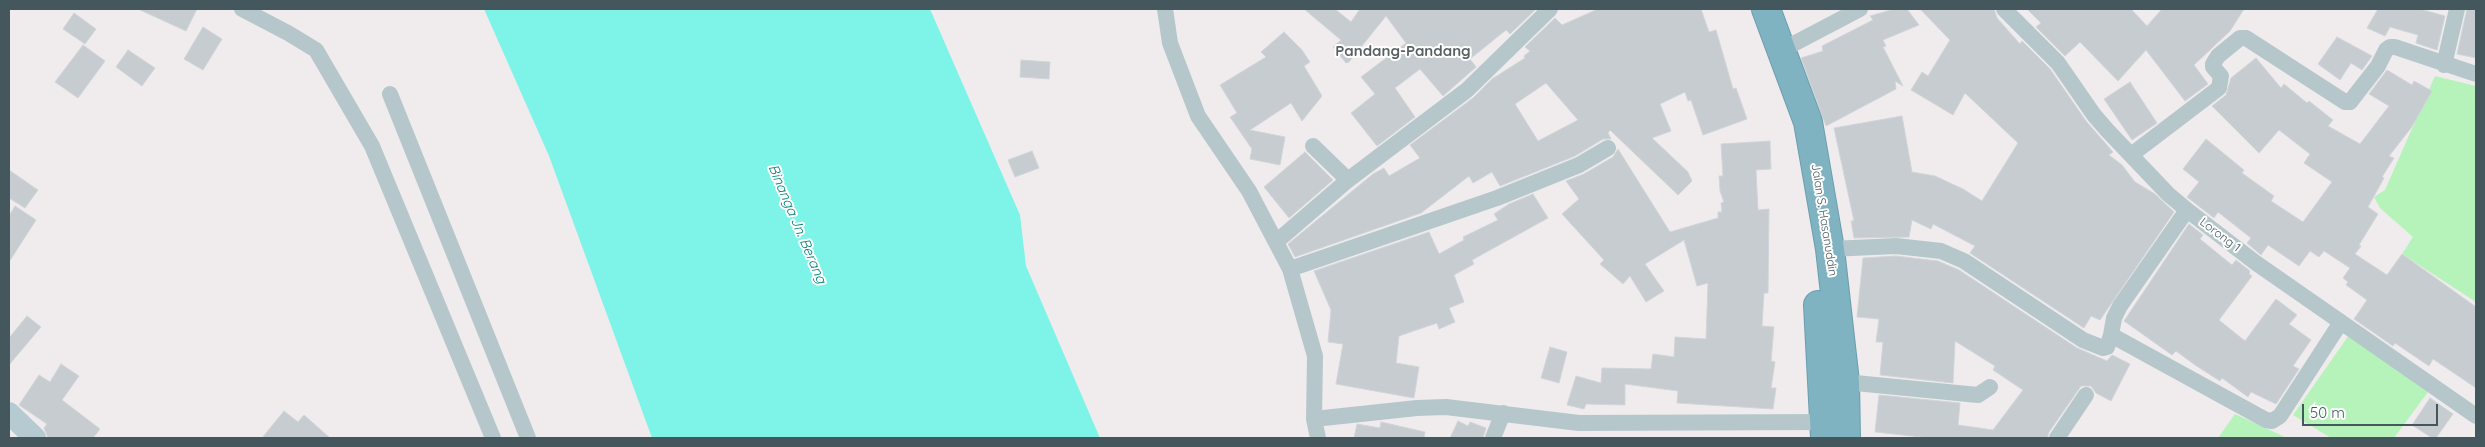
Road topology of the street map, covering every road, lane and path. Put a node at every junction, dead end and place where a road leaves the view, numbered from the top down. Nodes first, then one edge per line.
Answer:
1 (242, 9) edge
2 (1165, 9) edge
3 (1550, 9) edge
4 (1756, 9) edge
5 (1766, 9) edge
6 (1860, 9) edge
7 (2004, 9) edge
8 (2457, 9) edge
9 (1780, 51) junction
10 (2444, 65) junction
11 (2476, 74) edge
12 (390, 94) dead end
13 (1313, 146) dead end
14 (1608, 148) dead end
15 (2131, 155) junction
16 (1348, 180) junction
17 (2187, 210) junction
18 (1276, 242) junction
19 (1830, 249) junction
20 (1290, 269) junction
21 (2341, 322) junction
22 (2111, 335) junction
23 (1845, 382) junction
24 (1990, 387) dead end
25 (2086, 395) dead end
26 (2474, 408) edge
27 (9, 413) edge
28 (1503, 414) junction
29 (1314, 419) junction
30 (1832, 433) edge
31 (35, 438) edge
32 (493, 438) edge
33 (528, 438) edge
34 (1318, 438) edge
35 (1493, 438) edge
36 (2057, 438) edge

1 - 32 street
2 - 18 street
3 - 16 street
4 - 30 highway, Jalan S. Hasanuddin
5 - 9 highway, Jalan S. Hasanuddin
6 - 9 street
7 - 15 street, Lorong 1
8 - 10 street
9 - 19 highway, Jalan S. Hasanuddin
10 - 11 street
10 - 15 street
12 - 33 street
13 - 16 street
14 - 20 street
15 - 17 street, Lorong 1
16 - 18 street
17 - 21 street, Lorong 1
17 - 22 street
18 - 20 street
19 - 22 street
19 - 23 highway, Jalan S. Hasanuddin
20 - 29 street
21 - 22 street
21 - 26 street, Lorong 1
23 - 24 street
23 - 30 highway, Jalan S. Hasanuddin
25 - 36 street
27 - 31 street
28 - 29 street
28 - 30 street
28 - 35 street
29 - 34 street

